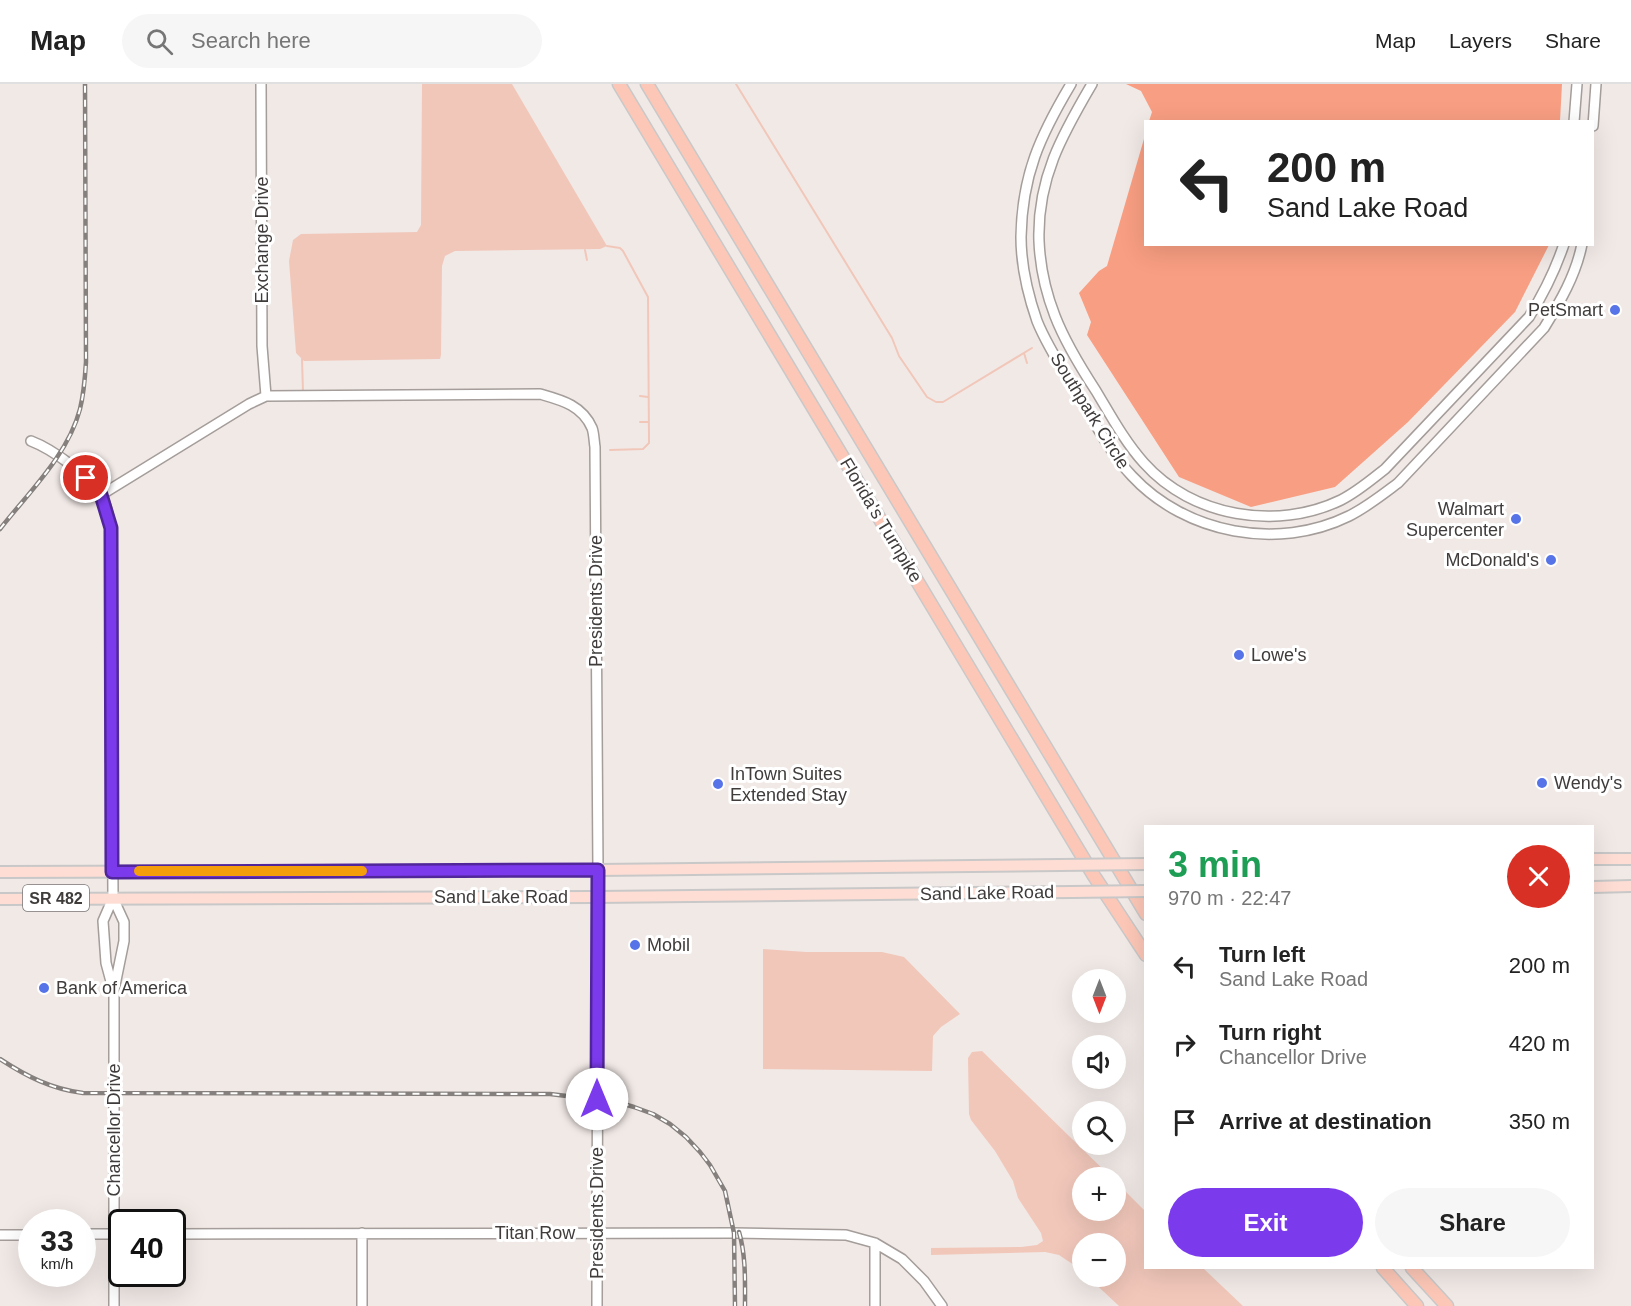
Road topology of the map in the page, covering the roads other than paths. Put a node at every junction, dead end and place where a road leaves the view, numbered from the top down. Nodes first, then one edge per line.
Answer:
1 (261, 84) edge
2 (619, 84) edge
3 (647, 84) edge
4 (1071, 84) edge
5 (1092, 84) edge
6 (1577, 84) edge
7 (1596, 84) edge
8 (1575, 120) edge
9 (1593, 120) edge
10 (1563, 246) edge
11 (1581, 246) edge
12 (266, 396) junction
13 (31, 441) dead end
14 (101, 495) junction
15 (1594, 859) edge
16 (1631, 859) edge
17 (1144, 864) edge
18 (598, 870) junction
19 (0, 872) edge
20 (112, 872) junction
21 (1631, 886) edge
22 (1594, 887) edge
23 (1144, 891) edge
24 (597, 897) junction
25 (113, 898) junction
26 (0, 899) edge
27 (1144, 911) edge
28 (1144, 952) edge
29 (114, 990) junction
30 (118, 1209) edge
31 (362, 1233) junction
32 (596, 1233) junction
33 (186, 1234) edge
34 (0, 1235) edge
35 (18, 1235) edge
36 (875, 1243) junction
37 (1384, 1269) edge
38 (1413, 1269) edge
39 (115, 1287) edge
40 (114, 1306) edge
41 (362, 1306) edge
42 (597, 1306) edge
43 (875, 1306) edge
44 (942, 1306) edge
45 (1417, 1306) edge
46 (1447, 1306) edge

1 - 12 street, Exchange Drive
2 - 28 highway, Florida's Turnpike
3 - 27 highway, Florida's Turnpike
4 - 11 street, Southpark Circle
5 - 10 street, Southpark Circle
6 - 8 street
7 - 9 street
12 - 14 street, Presidents Drive
12 - 18 street, Presidents Drive
13 - 14 street, Chancellor Drive
14 - 20 street, Chancellor Drive
15 - 16 main road
17 - 18 main road, Sand Lake Road / SR 482, bridge
18 - 20 main road, Sand Lake Road / SR 482
18 - 24 street, Presidents Drive
19 - 20 main road, Sand Lake Road / SR 482
20 - 25 street, Chancellor Drive
21 - 22 main road
23 - 24 main road, Sand Lake Road / SR 482, bridge
24 - 25 main road, Sand Lake Road / SR 482
24 - 32 street, Presidents Drive
25 - 26 main road, Sand Lake Road / SR 482
25 - 29 street, Chancellor Drive
25 - 29 street, Chancellor Drive
29 - 30 street, Chancellor Drive
31 - 32 street, Titan Row
31 - 33 street, Titan Row
31 - 41 street
32 - 36 street, Titan Row
32 - 42 street, Presidents Drive
34 - 35 street
36 - 43 street
36 - 44 street, Titan Row
37 - 45 highway
38 - 46 highway
39 - 40 street, Chancellor Drive

